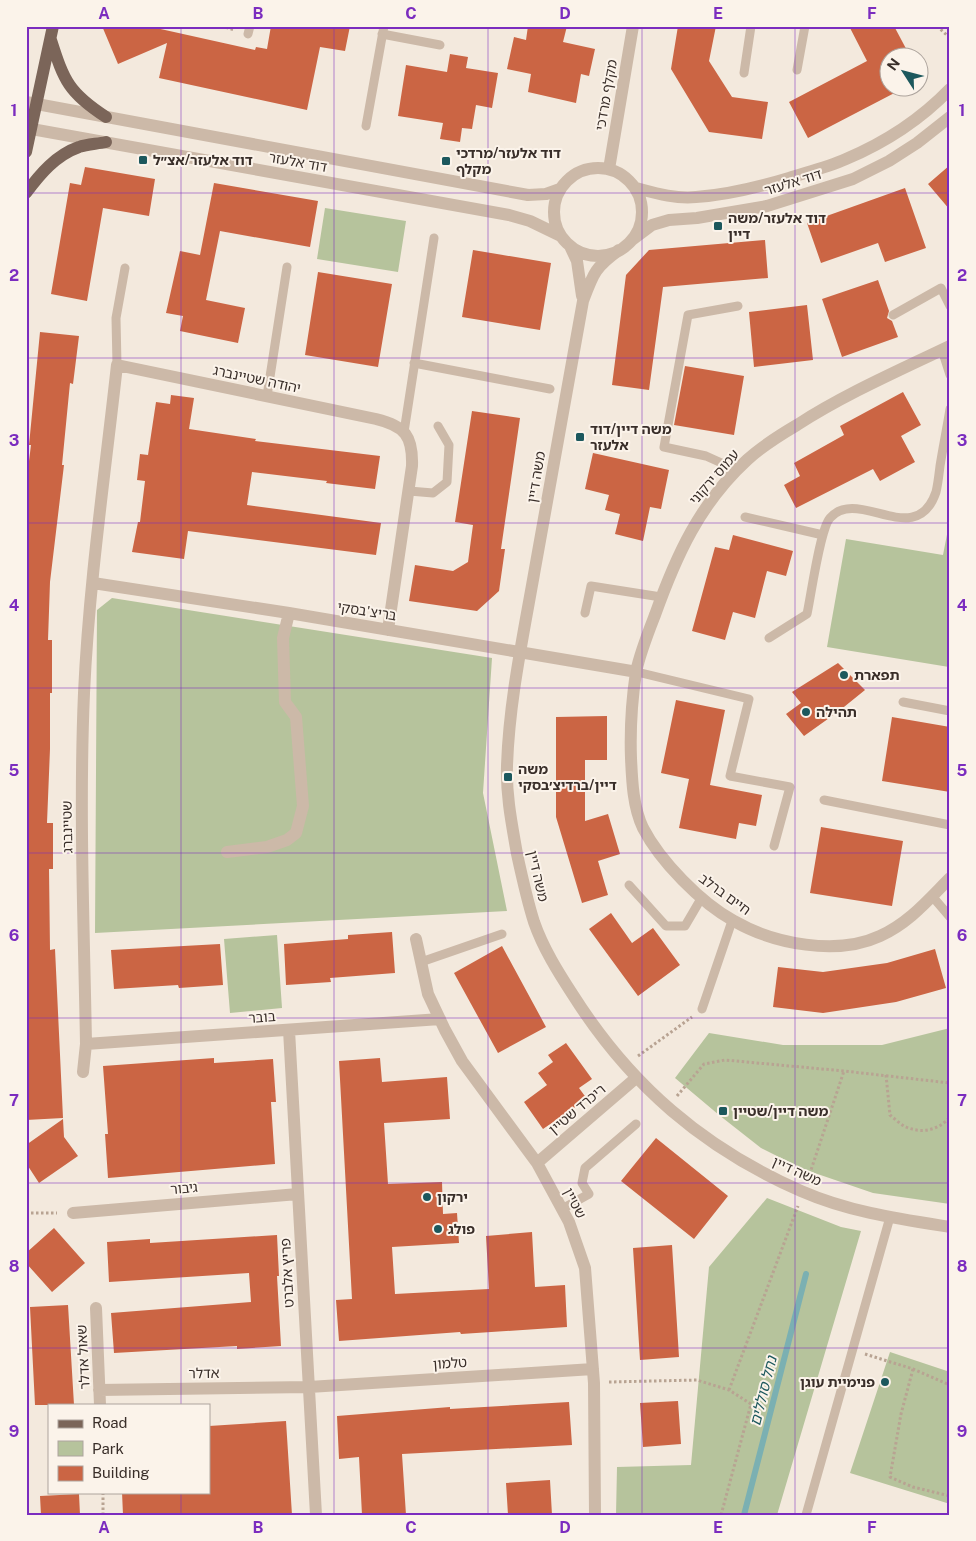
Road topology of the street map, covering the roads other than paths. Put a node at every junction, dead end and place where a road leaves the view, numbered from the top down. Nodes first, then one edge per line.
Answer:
1 (633, 26) edge
2 (751, 26) edge
3 (805, 26) edge
4 (383, 30) edge
5 (52, 32) edge
6 (440, 45) dead end
7 (798, 70) dead end
8 (744, 73) dead end
9 (950, 89) edge
10 (31, 103) edge
11 (106, 117) junction
12 (950, 117) edge
13 (366, 126) dead end
14 (29, 128) edge
15 (106, 142) junction
16 (26, 152) edge
17 (609, 168) junction
18 (636, 188) junction
19 (560, 189) junction
20 (26, 193) edge
21 (561, 236) junction
22 (434, 238) dead end
23 (632, 240) junction
24 (570, 246) junction
25 (620, 250) junction
26 (287, 267) dead end
27 (125, 268) dead end
28 (583, 301) junction
29 (738, 306) dead end
30 (950, 306) edge
31 (893, 315) dead end
32 (946, 348) edge
33 (414, 363) junction
34 (118, 365) junction
35 (950, 375) edge
36 (550, 389) dead end
37 (267, 396) junction
38 (950, 409) edge
39 (438, 426) dead end
40 (404, 432) junction
41 (737, 470) junction
42 (409, 491) junction
43 (745, 517) dead end
44 (822, 535) junction
45 (93, 583) junction
46 (661, 597) junction
47 (289, 613) junction
48 (585, 613) dead end
49 (388, 630) junction
50 (769, 638) dead end
51 (520, 651) junction
52 (636, 672) junction
53 (903, 702) dead end
54 (950, 710) edge
55 (824, 800) dead end
56 (950, 825) edge
57 (774, 846) dead end
58 (227, 852) dead end
59 (950, 878) edge
60 (629, 885) dead end
61 (932, 896) junction
62 (702, 897) junction
63 (950, 917) edge
64 (732, 921) junction
65 (502, 934) dead end
66 (416, 939) dead end
67 (421, 962) junction
68 (702, 1010) road end
69 (440, 1019) junction
70 (289, 1030) junction
71 (86, 1044) junction
72 (83, 1072) dead end
73 (636, 1078) junction
74 (636, 1124) dead end
75 (537, 1163) junction
76 (298, 1194) junction
77 (562, 1209) junction
78 (73, 1213) road end
79 (890, 1217) junction
80 (950, 1227) edge
81 (96, 1308) dead end
82 (592, 1369) junction
83 (309, 1387) junction
84 (99, 1390) junction
85 (100, 1404) edge
86 (316, 1515) edge
87 (595, 1515) edge
88 (806, 1515) edge

1 - 17 street, מקלף מרדכי
2 - 8 lane
3 - 7 lane
4 - 6 lane
4 - 13 lane
5 - 10 main road
5 - 11 main road
9 - 18 street, דוד אלעזר
10 - 11 street, דוד אלעזר
10 - 14 main road
11 - 19 street, דוד אלעזר
12 - 23 street, דוד אלעזר
14 - 15 street, דוד אלעזר
14 - 16 main road
15 - 20 main road
15 - 21 street, דוד אלעזר
17 - 18 street
17 - 19 street
18 - 23 street
19 - 21 street
21 - 24 street
22 - 33 lane
23 - 25 street
24 - 25 street
24 - 28 street, משה דיין
25 - 28 street, משה דיין
26 - 37 lane
27 - 34 lane
28 - 51 street, משה דיין
29 - 41 lane
30 - 31 lane
32 - 35 lane
32 - 41 street, עמוס ירקוני
33 - 36 lane
33 - 40 lane
34 - 37 street, יהודה שטיינברג
34 - 45 street
37 - 40 street, יהודה שטיינברג
38 - 44 lane
39 - 42 lane
40 - 42 street
41 - 46 street, עמוס ירקוני
42 - 49 street
43 - 44 lane
44 - 50 lane
45 - 47 street, בריצ'בסקי
45 - 71 street, שטיינברג
46 - 48 lane
46 - 52 street, עמוס ירקוני
47 - 49 street, בריצ'בסקי
47 - 58 street
49 - 51 street, בריצ'בסקי
51 - 52 street, בריצ'בסקי
51 - 73 street, משה דיין
52 - 57 lane
52 - 62 street, חיים ברלב
53 - 54 lane
55 - 56 lane
59 - 61 street, חיים ברלב
60 - 62 lane
61 - 63 lane
61 - 64 street, חיים ברלב
62 - 64 street, חיים ברלב
64 - 68 lane
65 - 67 lane
66 - 67 street, שטיין
67 - 69 street, שטיין
69 - 70 street, בובר
69 - 75 street, שטיין
70 - 71 street, בובר
70 - 76 street, פריץ אלברט
71 - 72 street, שטיינברג
73 - 75 street, ריכרד שטיין
73 - 79 street, משה דיין
74 - 77 lane
75 - 77 street, שטיין
76 - 78 street, גיבור
76 - 83 street, פריץ אלברט
77 - 82 street, שטיין
79 - 80 street, משה דיין
79 - 88 lane
81 - 84 street, שאול אדלר
82 - 83 street, טלמון
82 - 87 street, שטיין
83 - 84 street, אדלר
83 - 86 street, פריץ אלברט
84 - 85 street, שאול אדלר

